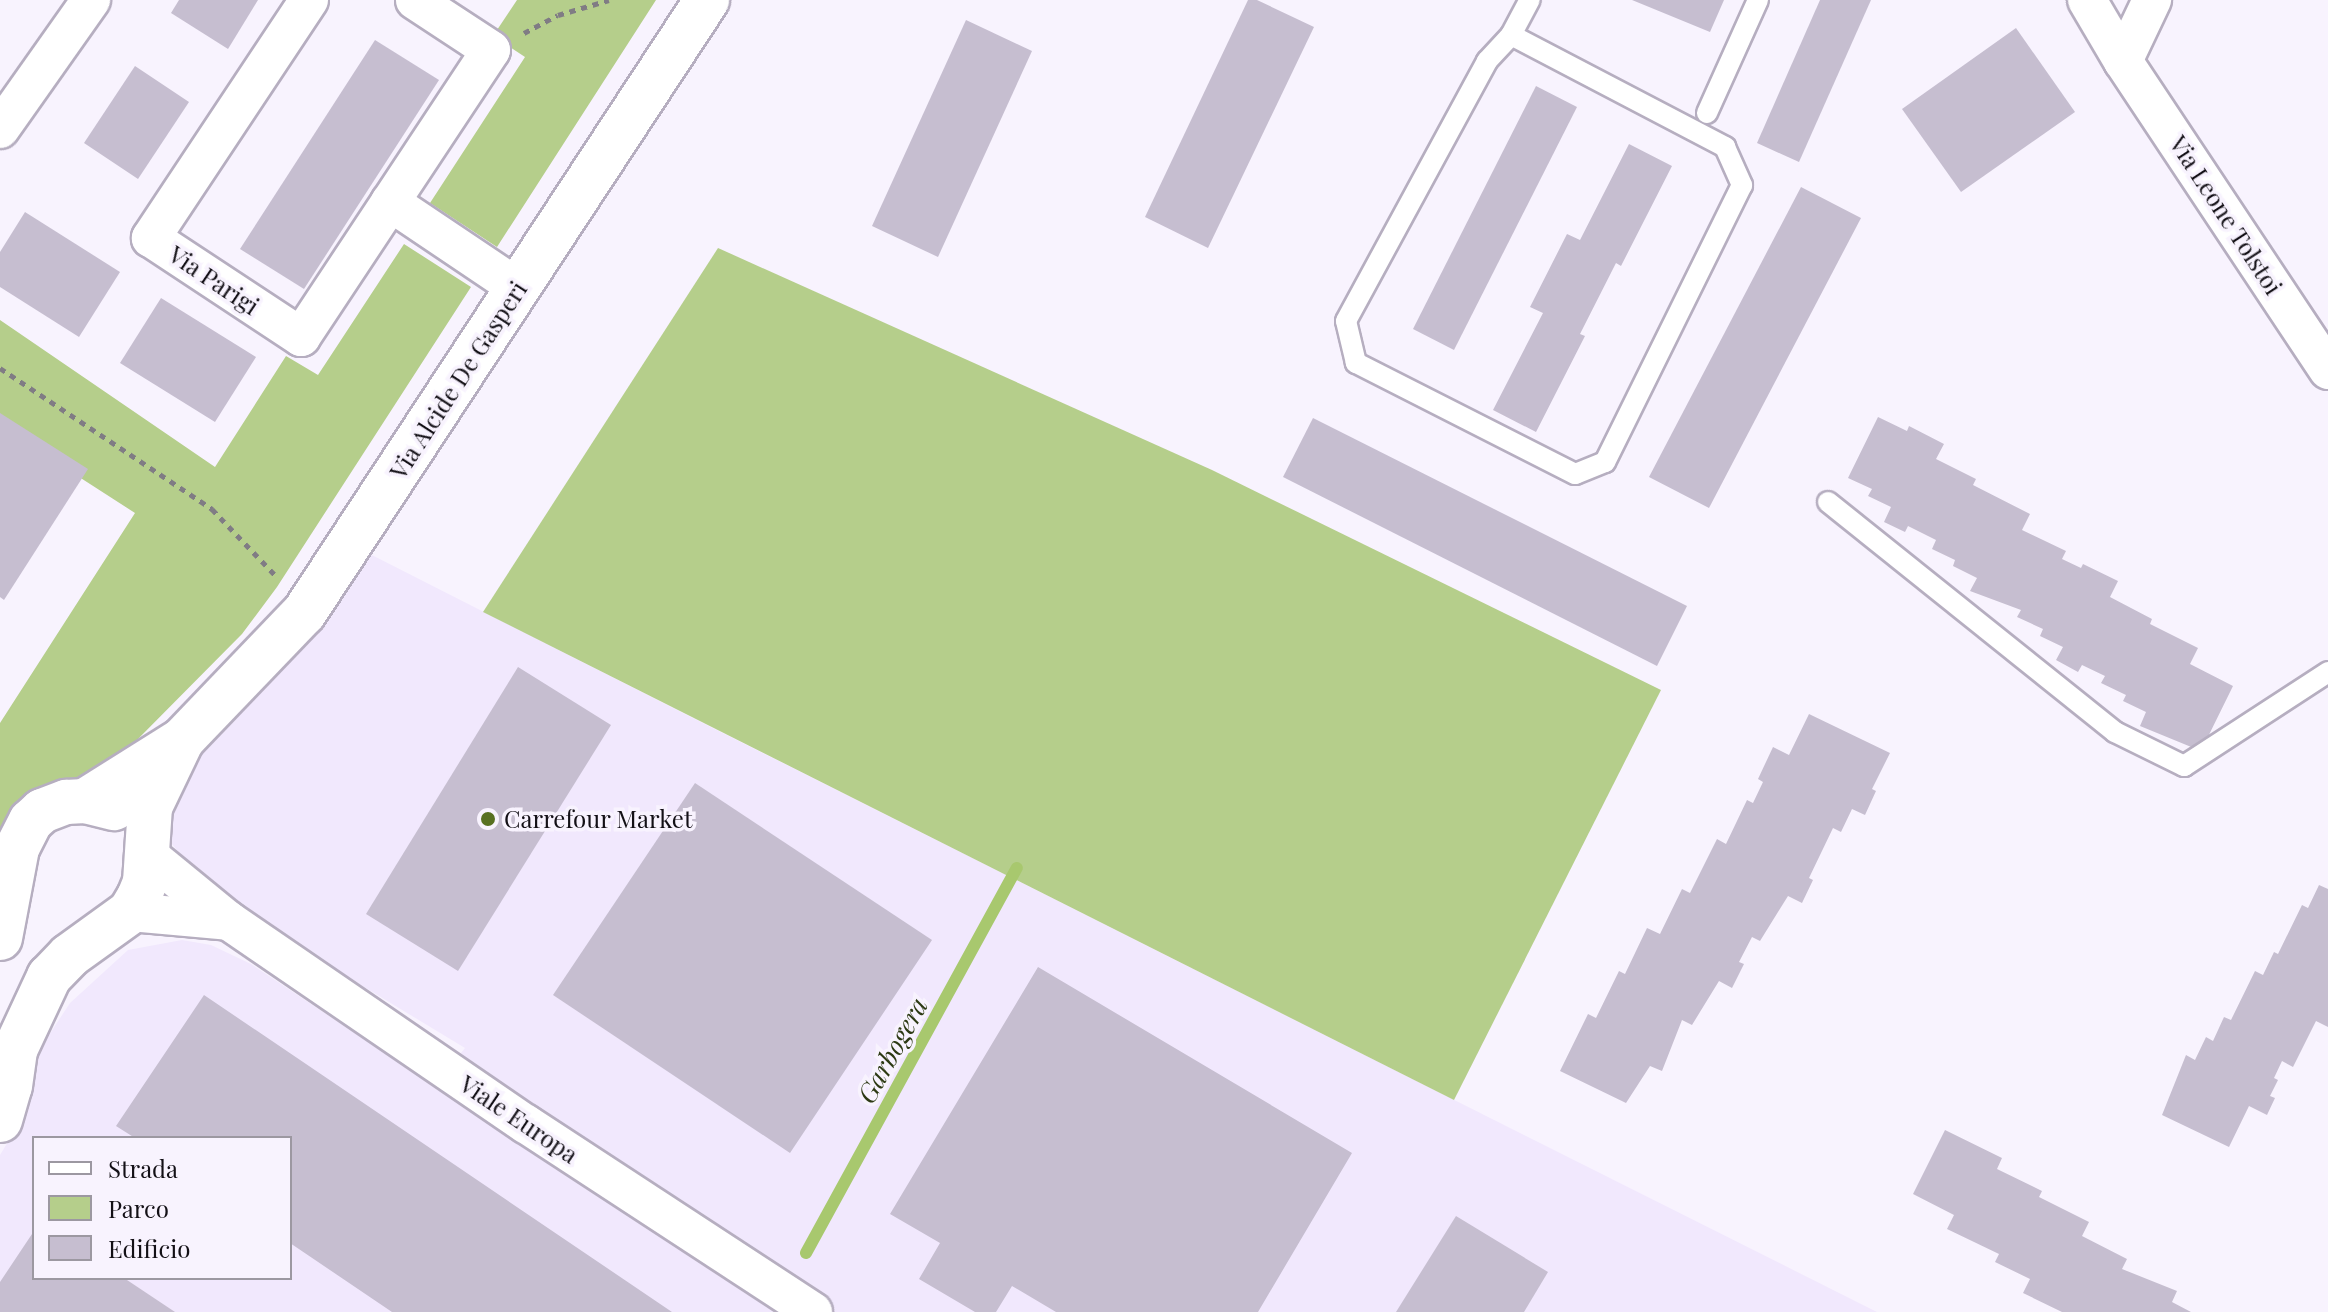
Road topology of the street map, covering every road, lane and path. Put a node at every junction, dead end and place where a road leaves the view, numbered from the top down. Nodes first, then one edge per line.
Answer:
1 (91, 0) edge
2 (309, 0) edge
3 (415, 0) edge
4 (609, 0) edge
5 (707, 0) edge
6 (1530, 0) edge
7 (1758, 0) edge
8 (2087, 0) edge
9 (2152, 0) edge
10 (1511, 35) junction
11 (491, 50) junction
12 (2123, 61) junction
13 (1707, 113) dead end
14 (0, 129) edge
15 (390, 202) junction
16 (518, 288) junction
17 (0, 368) edge
18 (2328, 370) edge
19 (1828, 502) dead end
20 (304, 613) junction
21 (2328, 672) edge
22 (182, 740) junction
23 (85, 801) junction
24 (147, 854) junction
25 (130, 912) junction
26 (229, 921) junction
27 (0, 938) edge
28 (0, 1120) edge
29 (801, 1309) edge

1 - 14 street
2 - 15 street, Via Parigi
3 - 11 street
4 - 11 path
5 - 16 street, Via Alcide De Gasperi
6 - 10 lane
7 - 13 lane
8 - 12 street, Via Leone Tolstoi
9 - 12 street
10 - 10 lane
11 - 15 street, Via Parigi
12 - 18 street, Via Leone Tolstoi
15 - 16 street
16 - 20 street, Via Alcide De Gasperi
17 - 20 path
19 - 21 lane
20 - 22 street, Via Alcide De Gasperi
22 - 23 street, Via Alcide De Gasperi
22 - 24 street, Via Alcide De Gasperi
23 - 24 street, Via Alcide De Gasperi
23 - 27 street, Via Alcide De Gasperi
24 - 25 street, Via Alcide De Gasperi
24 - 26 street, Viale Europa
25 - 26 street
25 - 28 street
26 - 29 street, Viale Europa

